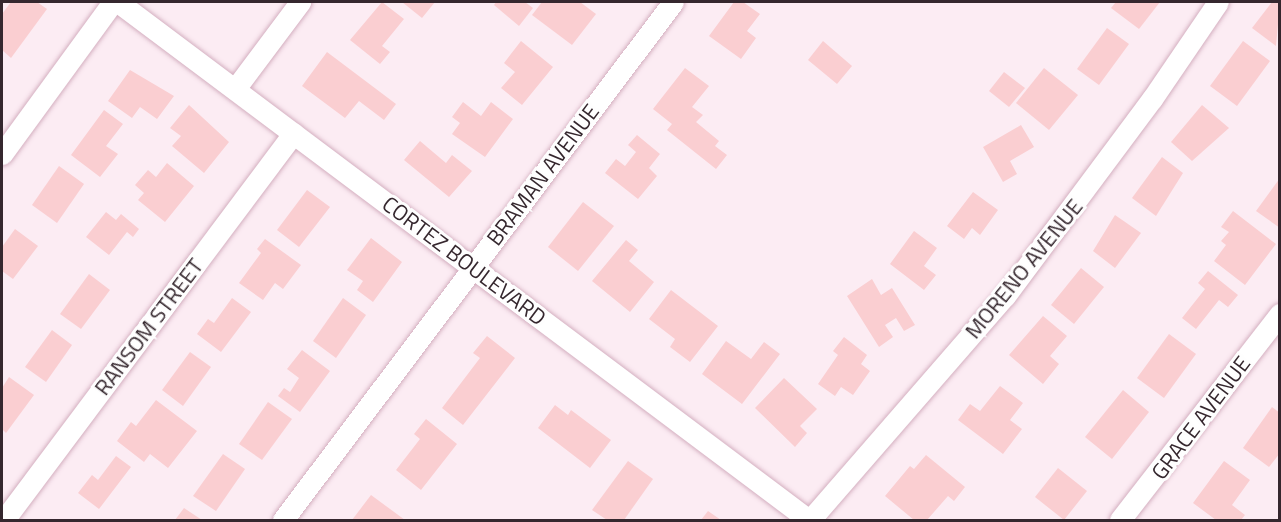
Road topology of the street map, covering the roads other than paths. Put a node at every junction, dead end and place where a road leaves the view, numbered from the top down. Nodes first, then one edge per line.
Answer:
1 (113, 2) edge
2 (118, 2) edge
3 (300, 2) edge
4 (673, 2) edge
5 (1218, 2) edge
6 (235, 89) junction
7 (293, 133) junction
8 (2, 154) edge
9 (474, 267) junction
10 (1280, 314) edge
11 (4, 520) edge
12 (283, 520) edge
13 (810, 520) edge
14 (1120, 520) edge

1 - 8 street
2 - 6 street, CORTEZ BOULEVARD
3 - 6 street
4 - 9 street, BRAMAN AVENUE
5 - 13 street, MORENO AVENUE
6 - 7 street, CORTEZ BOULEVARD
7 - 9 street, CORTEZ BOULEVARD
7 - 11 street, RANSOM STREET
9 - 12 street, BRAMAN AVENUE
9 - 13 street, CORTEZ BOULEVARD
10 - 14 street, GRACE AVENUE

